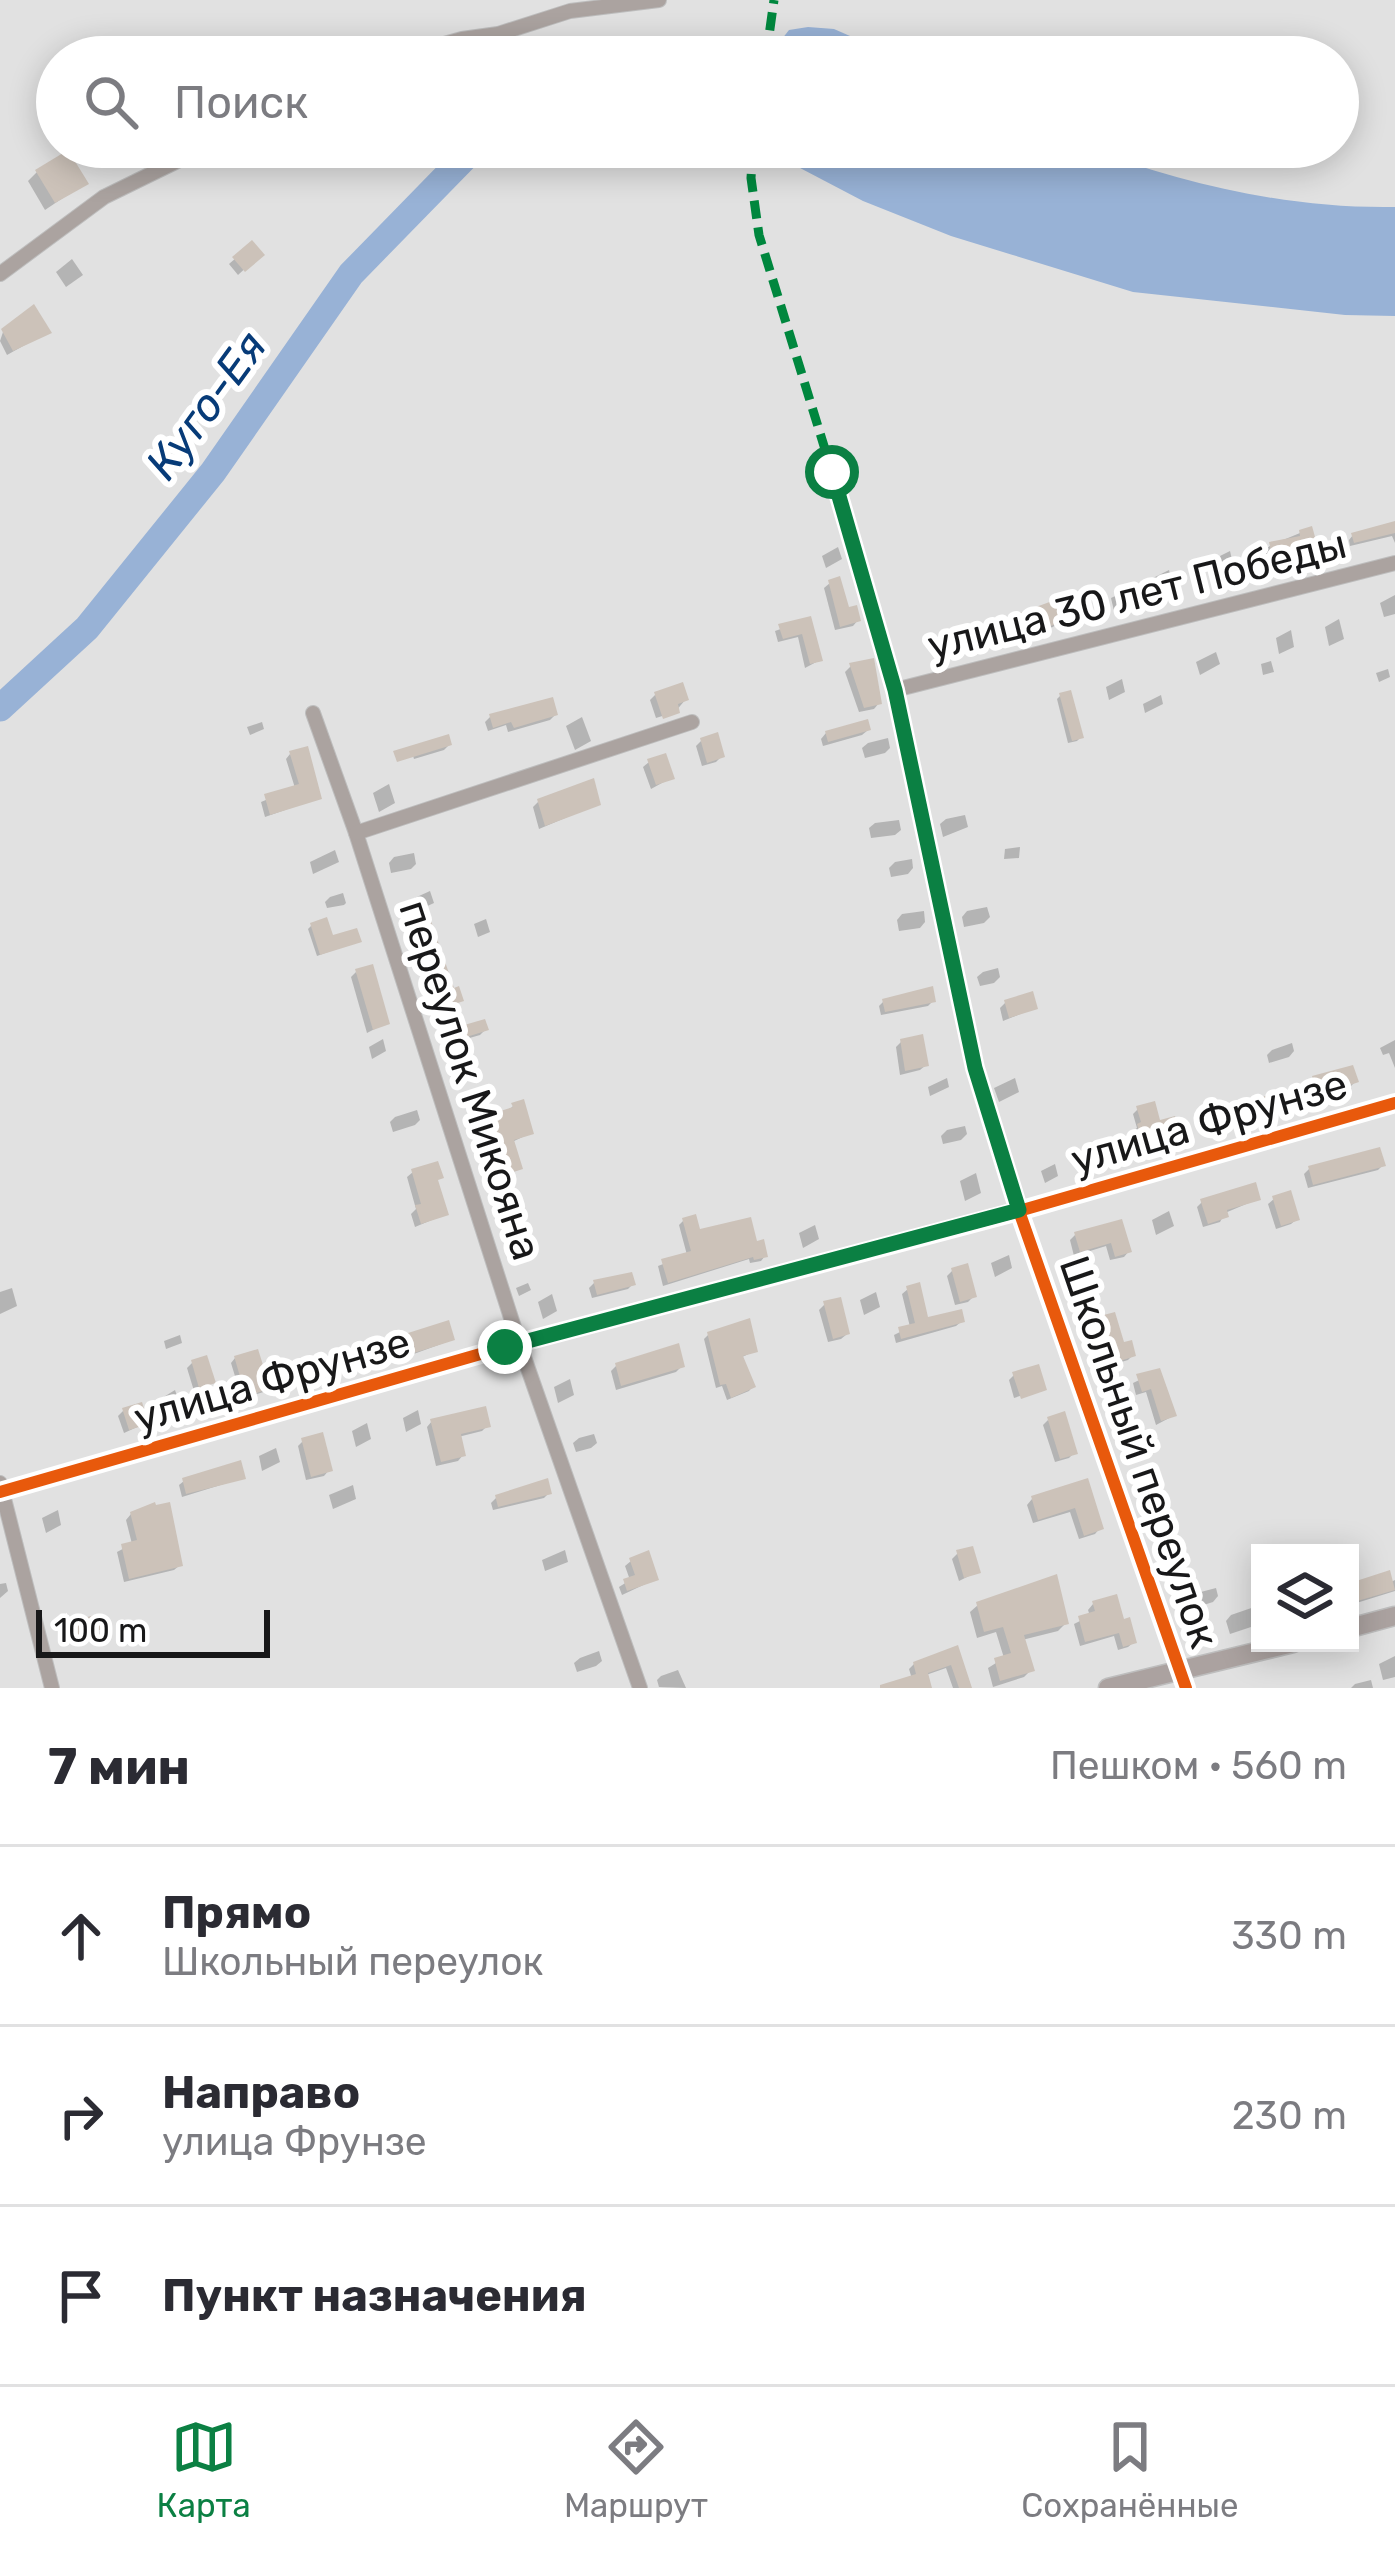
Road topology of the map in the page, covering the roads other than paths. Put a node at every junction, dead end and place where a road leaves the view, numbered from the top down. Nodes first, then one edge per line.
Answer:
1 (659, 0) edge
2 (484, 36) edge
3 (163, 168) edge
4 (0, 274) edge
5 (832, 472) dead end
6 (1395, 563) edge
7 (895, 690) junction
8 (313, 713) dead end
9 (692, 722) dead end
10 (356, 833) junction
11 (1395, 1103) edge
12 (1019, 1210) junction
13 (519, 1343) junction
14 (1, 1488) edge
15 (1395, 1616) edge
16 (1359, 1626) edge
17 (1267, 1652) edge
18 (1184, 1680) edge
19 (52, 1688) edge
20 (640, 1688) edge
21 (1108, 1688) edge

1 - 2 street
3 - 4 street
5 - 7 street, Школьный переулок
6 - 7 street, улица 30 лет Победы
7 - 12 street, Школьный переулок
8 - 10 street, переулок Микояна
9 - 10 street
10 - 13 street, переулок Микояна
11 - 12 street, улица Фрунзе
12 - 13 street, улица Фрунзе
12 - 18 street, Школьный переулок
13 - 14 street, улица Фрунзе
13 - 20 street, переулок Микояна
14 - 19 street
15 - 16 street
17 - 18 street
18 - 21 street

